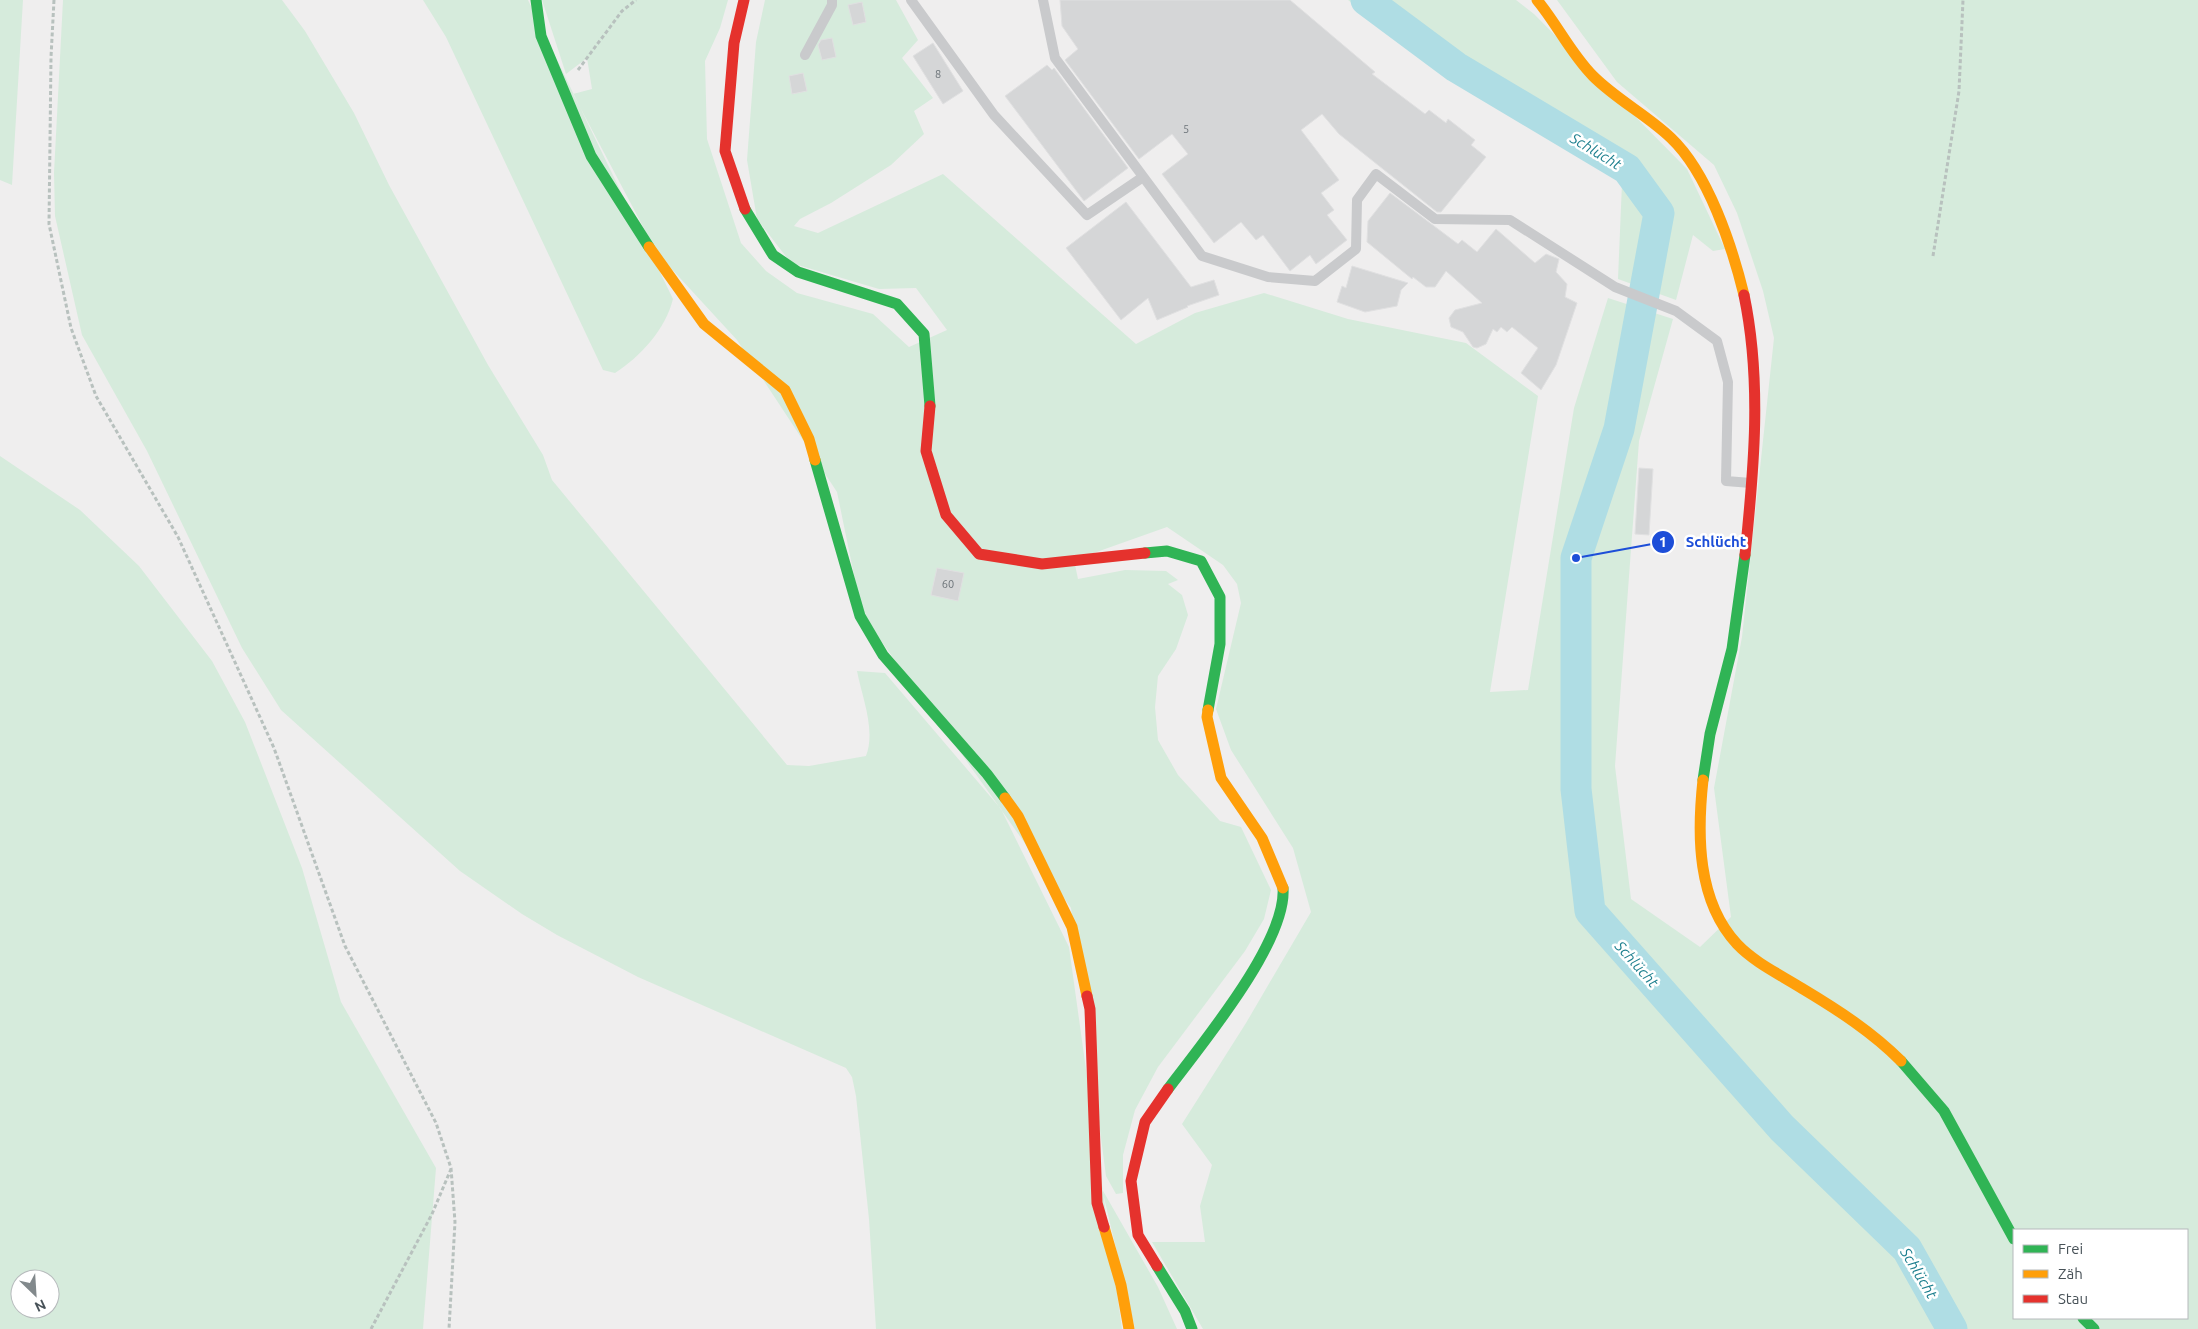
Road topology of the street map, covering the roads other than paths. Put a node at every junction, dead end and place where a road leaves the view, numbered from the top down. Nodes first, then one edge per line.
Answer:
1 (536, 0) edge
2 (744, 0) edge
3 (832, 0) edge
4 (911, 0) edge
5 (1043, 0) edge
6 (1537, 0) edge
7 (805, 55) dead end
8 (1143, 177) junction
9 (1752, 483) junction
10 (2013, 1237) edge
11 (2084, 1319) edge
12 (1129, 1329) edge
13 (1192, 1329) edge
14 (2094, 1329) edge

1 - 12 street
2 - 13 street
3 - 7 lane
4 - 8 lane
5 - 8 lane
6 - 9 street
8 - 9 lane
9 - 10 street
11 - 14 street

